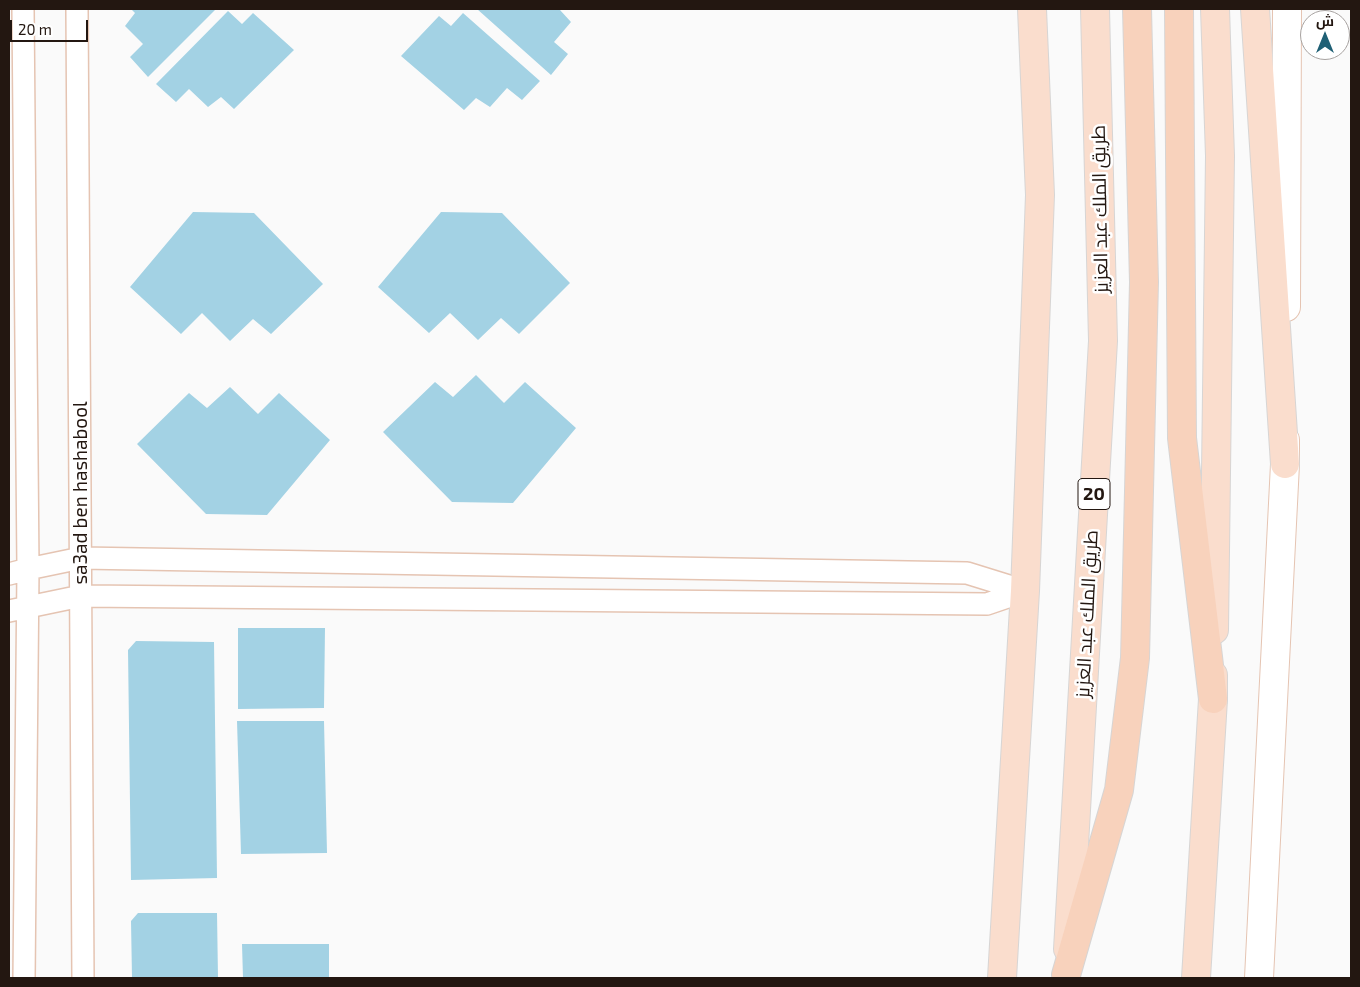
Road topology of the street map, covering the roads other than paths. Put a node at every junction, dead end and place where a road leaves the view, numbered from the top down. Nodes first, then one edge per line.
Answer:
1 (23, 9) edge
2 (77, 9) edge
3 (1032, 9) edge
4 (1095, 9) edge
5 (1138, 9) edge
6 (1179, 9) edge
7 (1215, 9) edge
8 (1255, 9) edge
9 (1287, 9) edge
10 (16, 101) edge
11 (16, 171) edge
12 (1285, 464) junction
13 (81, 558) junction
14 (18, 571) edge
15 (1025, 591) junction
16 (81, 596) junction
17 (18, 609) edge
18 (1213, 698) junction
19 (1066, 977) edge
20 (24, 978) edge
21 (83, 978) edge
22 (1002, 978) edge
23 (1196, 978) edge
24 (1259, 978) edge

1 - 10 street
2 - 13 street, sa3ad ben hashabool
3 - 15 main road
4 - 19 main road, طريق الملك عبد العزيز / 20
5 - 19 highway
6 - 18 highway
7 - 18 main road
8 - 12 main road
9 - 12 main road
10 - 11 street
11 - 14 street
12 - 24 main road
13 - 14 street
13 - 15 street
13 - 16 street, sa3ad ben hashabool
14 - 17 street
15 - 16 street
15 - 22 main road
16 - 17 street
16 - 21 street, sa3ad ben hashabool
17 - 20 street
18 - 23 main road

